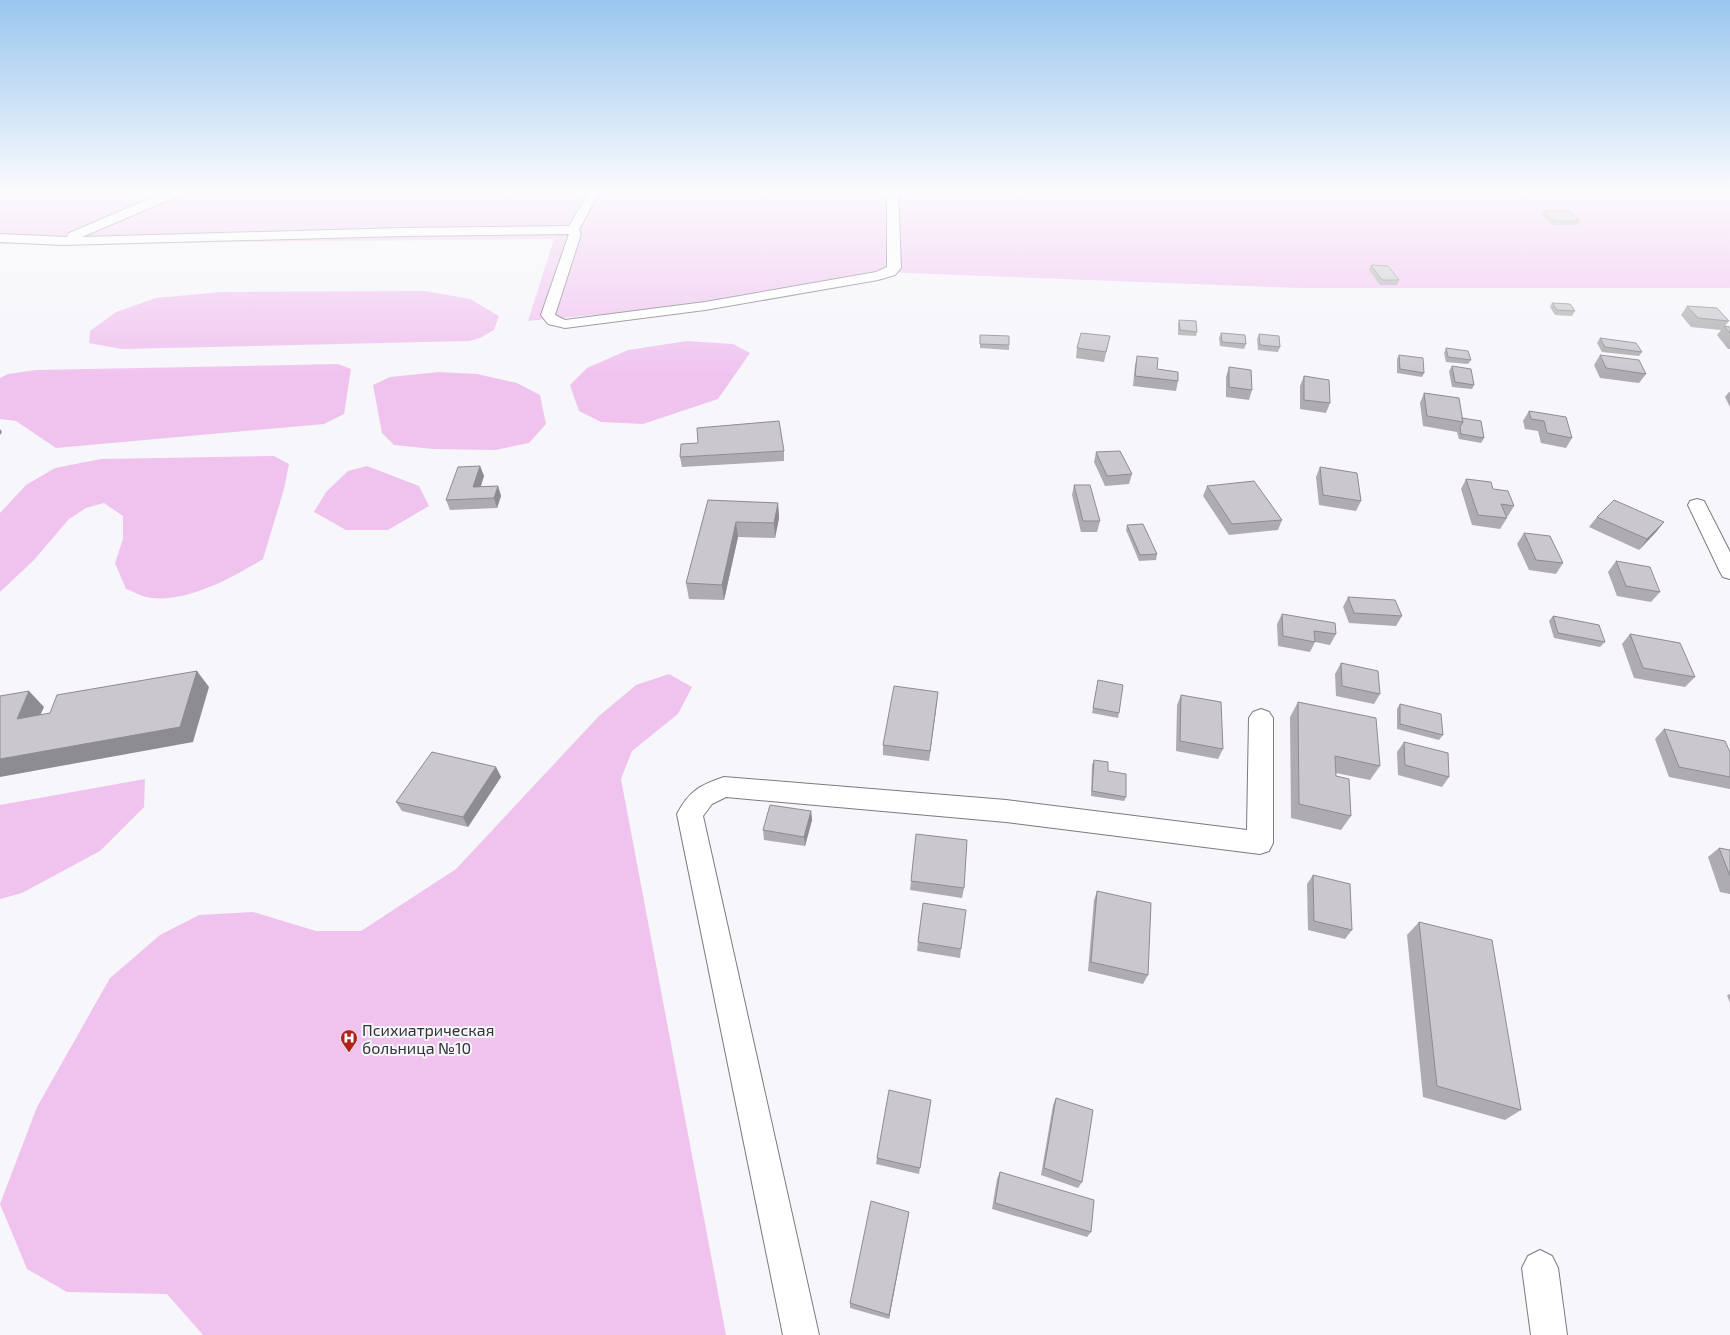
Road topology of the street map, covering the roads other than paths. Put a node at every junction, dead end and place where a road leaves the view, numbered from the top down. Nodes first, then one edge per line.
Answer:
1 (569, 252) edge
2 (894, 252) edge
3 (1697, 505) dead end
4 (1730, 572) edge
5 (1261, 718) dead end
6 (1540, 1268) dead end
7 (801, 1335) edge
8 (1549, 1335) edge

1 - 2 street
3 - 4 street
5 - 7 street
6 - 8 street

